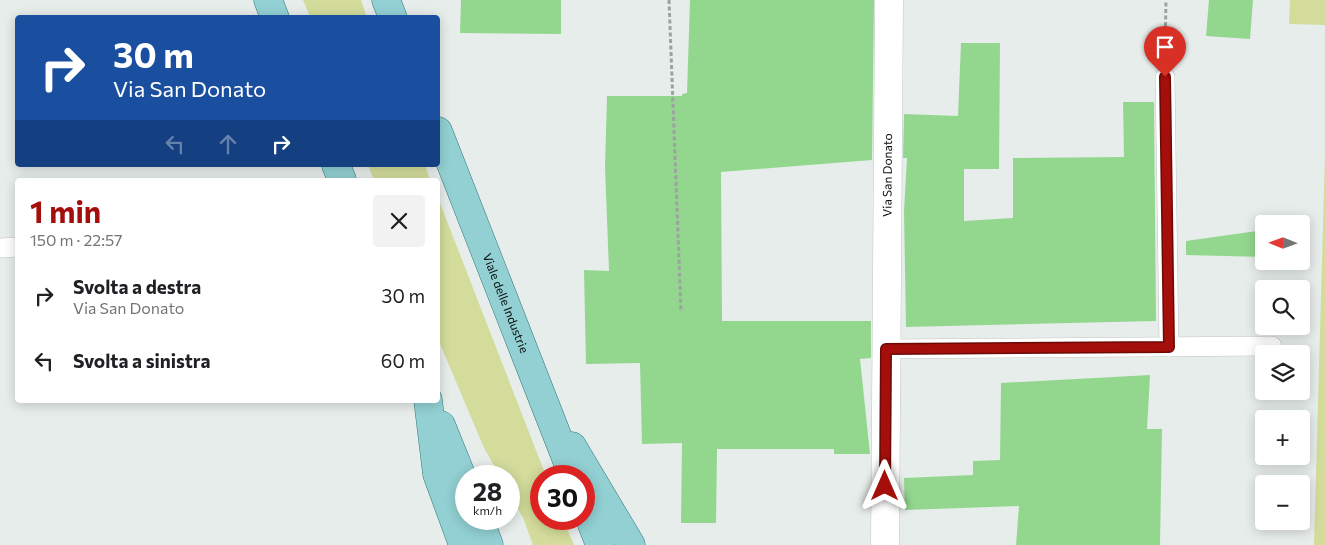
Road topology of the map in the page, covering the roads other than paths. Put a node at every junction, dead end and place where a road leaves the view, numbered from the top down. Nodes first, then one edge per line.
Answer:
1 (268, 0) edge
2 (386, 0) edge
3 (889, 2) dead end
4 (274, 15) edge
5 (392, 15) edge
6 (1165, 77) road end
7 (440, 136) edge
8 (15, 247) edge
9 (0, 248) edge
10 (1255, 346) edge
11 (1169, 347) junction
12 (886, 349) junction
13 (539, 389) junction
14 (430, 403) edge
15 (431, 403) edge
16 (457, 465) edge
17 (569, 465) edge
18 (483, 530) edge
19 (594, 530) edge
20 (463, 545) edge
21 (489, 545) edge
22 (600, 545) edge
23 (631, 545) edge
24 (885, 545) edge

1 - 4 main road
2 - 5 main road
3 - 12 street, Via San Donato
6 - 11 lane
7 - 13 main road, Viale delle Industrie
8 - 9 lane
10 - 11 lane
11 - 12 lane
12 - 24 street, Via San Donato
13 - 17 main road, Viale delle Industrie
13 - 23 main road
14 - 20 main road
15 - 16 main road
18 - 21 main road
19 - 22 main road

